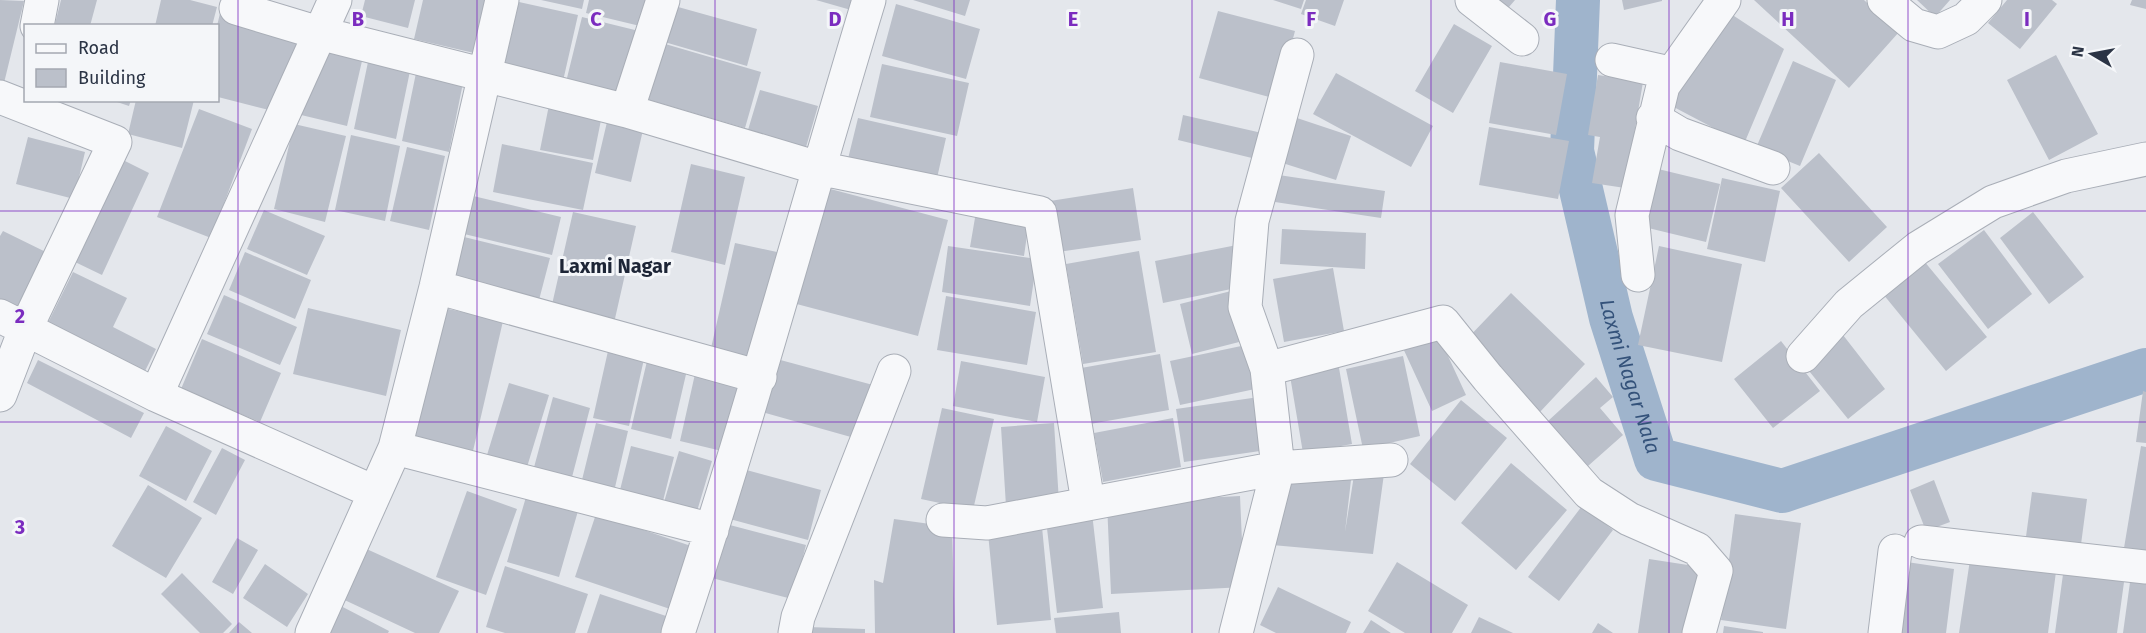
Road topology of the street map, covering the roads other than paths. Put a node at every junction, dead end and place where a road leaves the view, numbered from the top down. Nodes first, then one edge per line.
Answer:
1 (42, 0) edge
2 (335, 0) edge
3 (502, 0) edge
4 (663, 0) edge
5 (869, 0) edge
6 (1472, 0) edge
7 (1724, 0) edge
8 (1884, 0) edge
9 (1986, 0) edge
10 (236, 8) dead end
11 (37, 24) edge
12 (319, 33) junction
13 (1522, 39) dead end
14 (1297, 55) dead end
15 (1612, 60) dead end
16 (1670, 73) junction
17 (485, 76) junction
18 (31, 102) edge
19 (627, 111) junction
20 (1653, 118) junction
21 (2146, 159) edge
22 (818, 168) junction
23 (1773, 168) dead end
24 (1638, 275) dead end
25 (436, 287) junction
26 (13, 323) edge
27 (1803, 356) dead end
28 (1267, 369) junction
29 (894, 370) dead end
30 (760, 377) junction
31 (0, 395) edge
32 (156, 395) junction
33 (395, 448) junction
34 (1391, 460) dead end
35 (1278, 468) junction
36 (374, 492) junction
37 (1088, 502) junction
38 (943, 520) dead end
39 (712, 530) junction
40 (2146, 567) edge
41 (312, 633) edge
42 (678, 633) edge
43 (795, 633) edge
44 (1236, 633) edge
45 (1699, 633) edge
46 (1885, 633) edge

1 - 11 street
2 - 12 street
3 - 17 street
4 - 19 street
5 - 22 street
6 - 13 street
7 - 16 street
8 - 9 street
10 - 12 street
12 - 17 street
12 - 32 street
14 - 28 street
15 - 16 street
16 - 20 street
17 - 19 street
17 - 25 street
18 - 26 street
19 - 22 street
20 - 23 street
20 - 24 street
21 - 27 street
22 - 30 street
22 - 37 street
25 - 30 street
25 - 33 street
26 - 31 street
26 - 32 street
28 - 35 street
28 - 45 street
29 - 43 street
30 - 39 street
32 - 36 street
33 - 36 street
33 - 39 street
34 - 35 street
35 - 37 street
35 - 44 street
36 - 41 street
37 - 38 street
39 - 42 street
40 - 46 street

